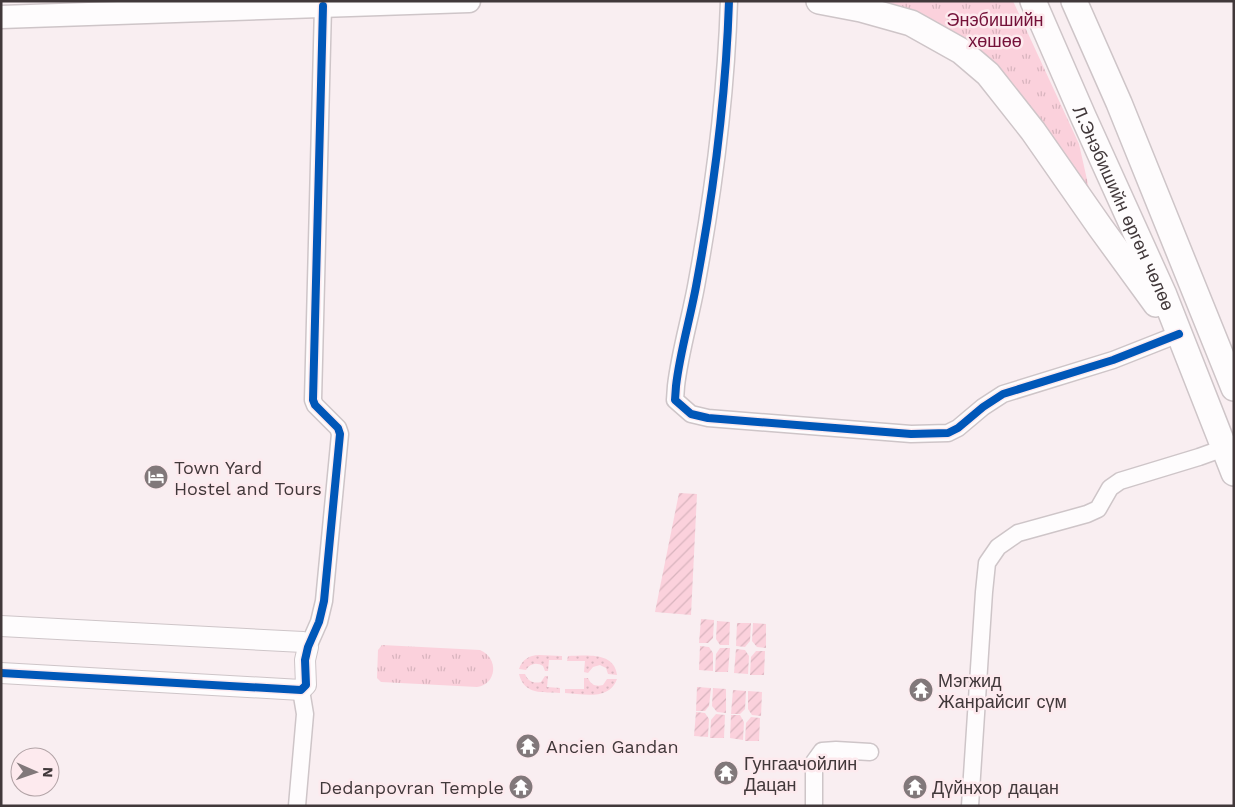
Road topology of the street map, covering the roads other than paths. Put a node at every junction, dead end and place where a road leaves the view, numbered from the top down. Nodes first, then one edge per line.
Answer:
1 (469, 1) edge
2 (729, 1) edge
3 (819, 1) edge
4 (1033, 1) edge
5 (1074, 1) edge
6 (434, 2) edge
7 (323, 6) junction
8 (92, 8) edge
9 (1, 17) edge
10 (1189, 278) junction
11 (1164, 296) junction
12 (1179, 334) junction
13 (1234, 388) edge
14 (1224, 448) junction
15 (1234, 473) edge
16 (1, 626) edge
17 (308, 647) junction
18 (1, 673) edge
19 (301, 690) junction
20 (870, 752) dead end
21 (297, 806) edge
22 (814, 806) edge
23 (970, 806) edge

1 - 6 main road
2 - 12 street
3 - 12 main road
4 - 11 main road, Л.Энэбишийн өргөн чөлөө
5 - 10 main road, Л.Энэбишийн өргөн чөлөө
6 - 7 main road
7 - 8 main road
7 - 17 street
8 - 9 main road
10 - 11 main road
10 - 13 main road, Л.Энэбишийн өргөн чөлөө
11 - 12 main road, Л.Энэбишийн өргөн чөлөө
12 - 14 main road, Л.Энэбишийн өргөн чөлөө
14 - 15 main road, Л.Энэбишийн өргөн чөлөө
14 - 23 street
16 - 17 street
17 - 19 street
18 - 19 street
19 - 21 street
20 - 22 street

